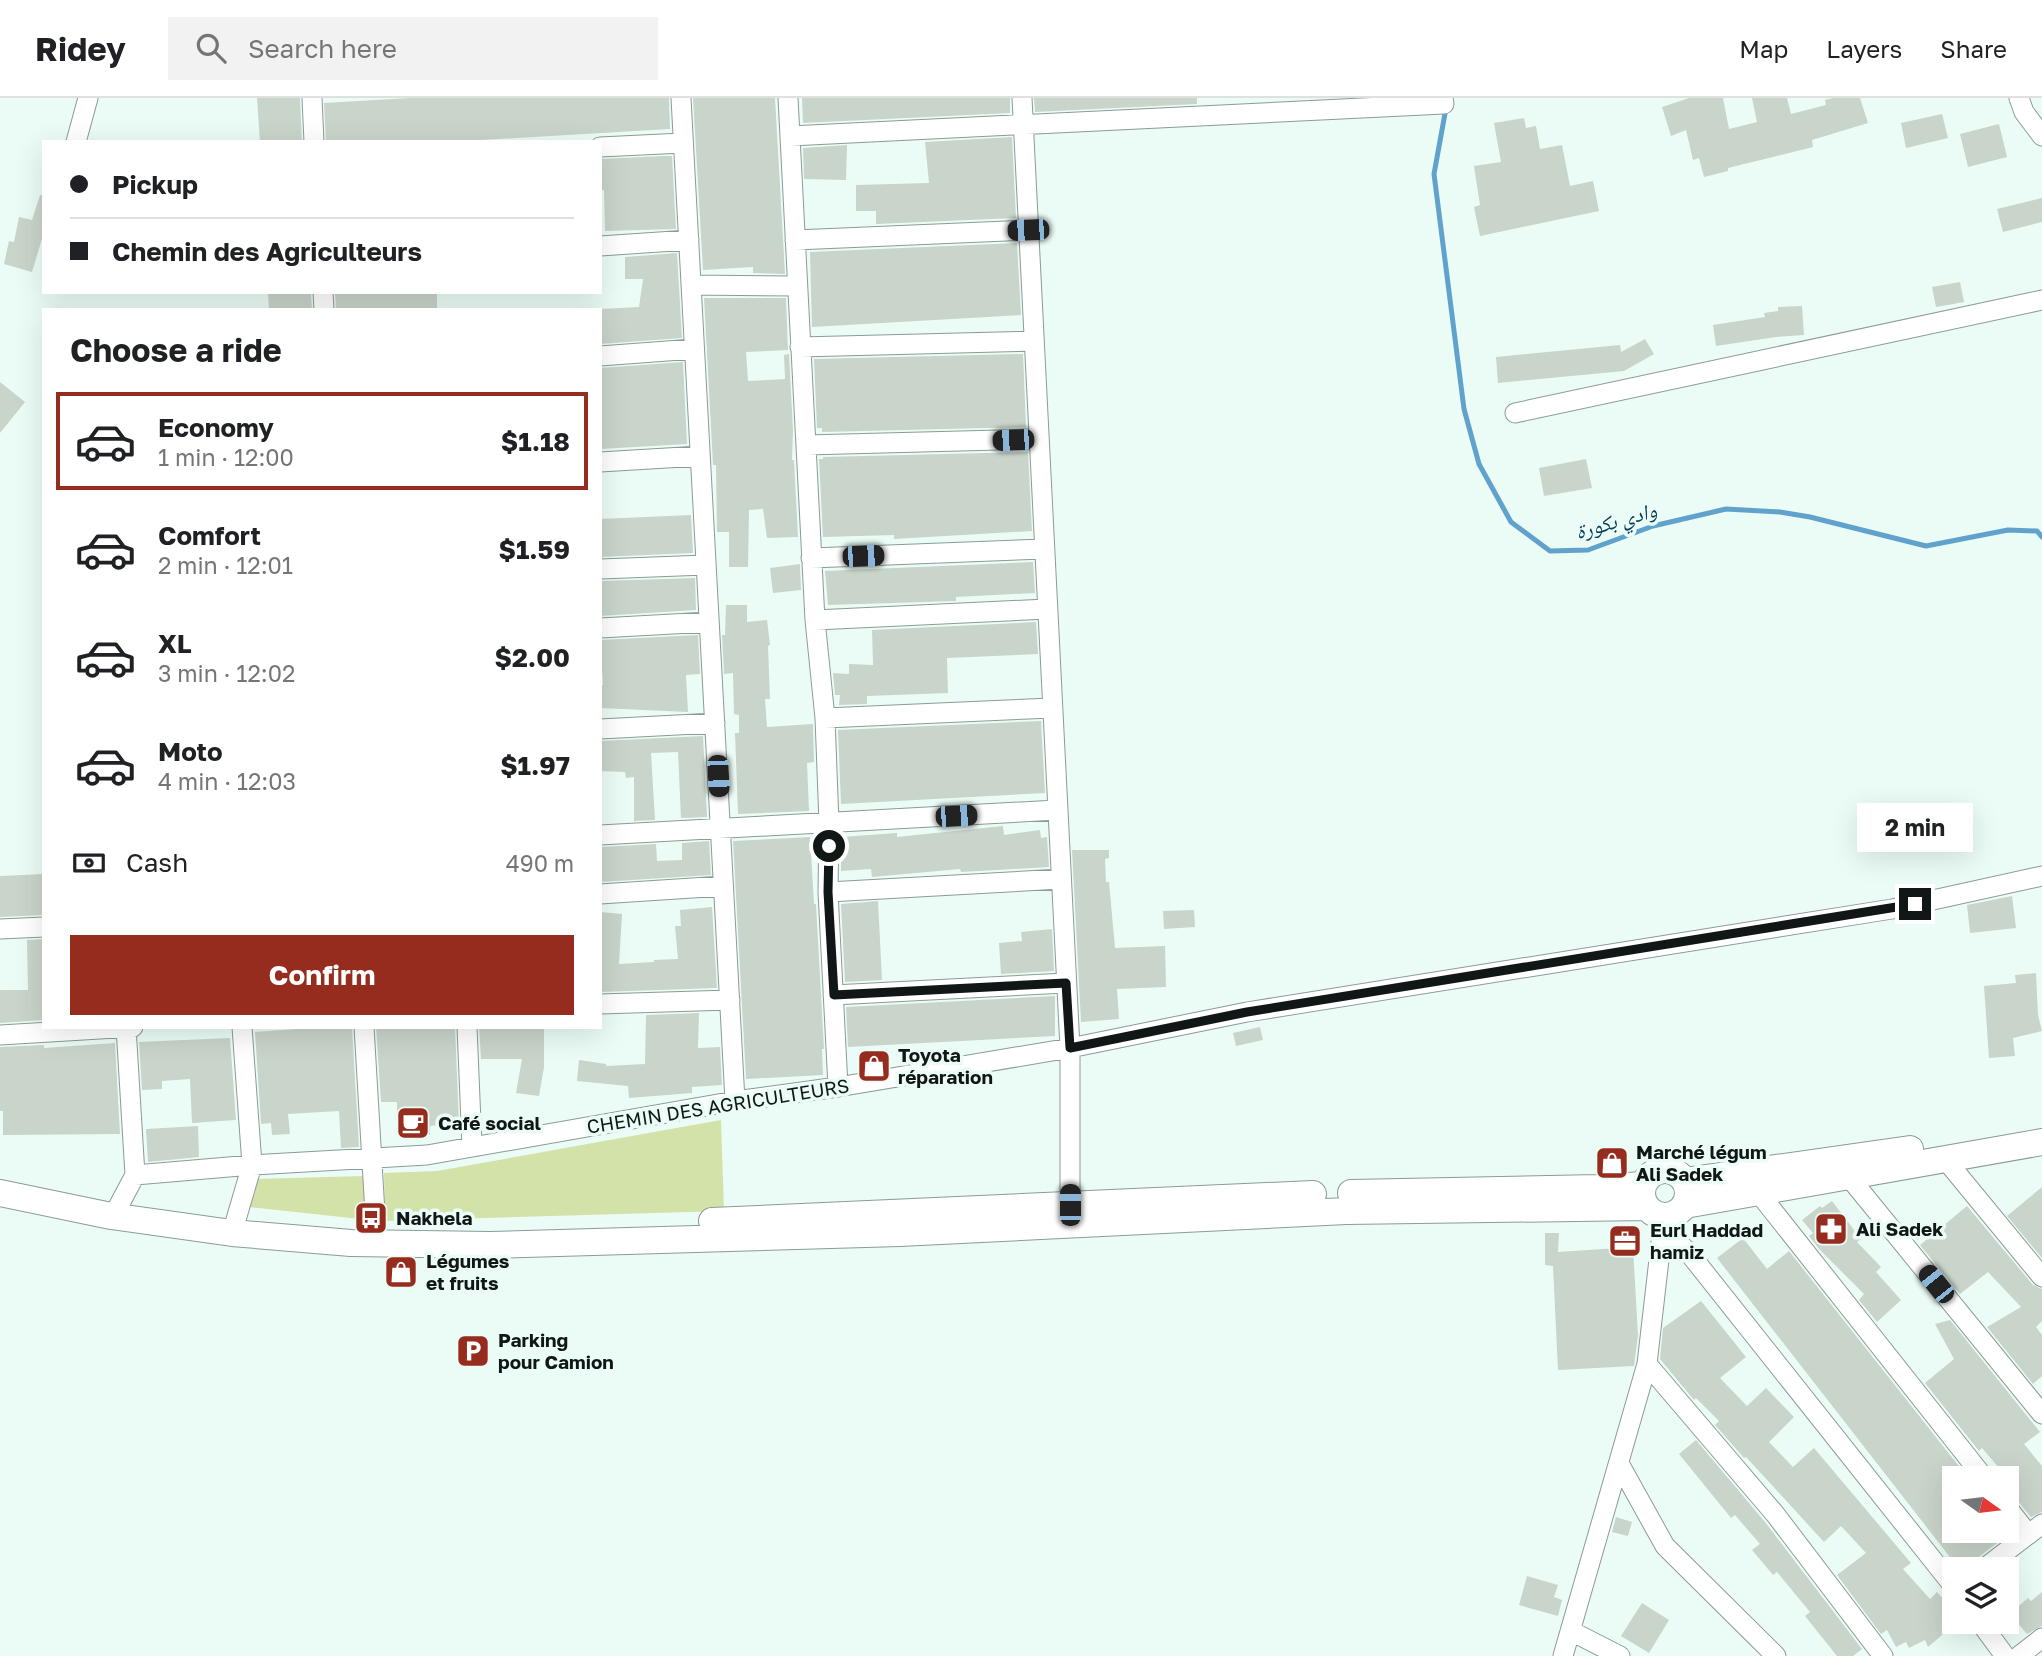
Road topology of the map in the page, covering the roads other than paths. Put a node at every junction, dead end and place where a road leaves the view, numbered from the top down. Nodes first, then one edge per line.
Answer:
1 (88, 98) edge
2 (312, 98) edge
3 (681, 98) edge
4 (788, 98) edge
5 (1022, 98) edge
6 (1443, 98) edge
7 (2019, 98) edge
8 (1023, 124) junction
9 (790, 136) junction
10 (2042, 136) edge
11 (77, 140) edge
12 (314, 140) edge
13 (683, 143) junction
14 (602, 147) edge
15 (1028, 230) junction
16 (689, 240) junction
17 (795, 240) junction
18 (602, 246) edge
19 (691, 285) junction
20 (797, 286) junction
21 (2042, 300) edge
22 (1034, 341) junction
23 (800, 347) junction
24 (694, 349) junction
25 (602, 356) edge
26 (1515, 413) dead end
27 (1039, 439) junction
28 (806, 445) junction
29 (700, 456) junction
30 (602, 461) edge
31 (1044, 549) junction
32 (811, 558) junction
33 (706, 565) junction
34 (602, 569) edge
35 (1047, 610) junction
36 (815, 620) junction
37 (709, 622) junction
38 (602, 628) edge
39 (1052, 708) junction
40 (825, 718) junction
41 (715, 723) junction
42 (602, 729) edge
43 (1057, 810) junction
44 (830, 823) junction
45 (720, 829) junction
46 (602, 835) edge
47 (2042, 876) edge
48 (1061, 879) junction
49 (723, 886) junction
50 (828, 892) junction
51 (602, 894) edge
52 (42, 927) edge
53 (0, 929) edge
54 (1066, 983) junction
55 (834, 995) junction
56 (730, 1000) junction
57 (602, 1004) edge
58 (108, 1029) edge
59 (126, 1029) edge
60 (242, 1029) edge
61 (364, 1029) edge
62 (467, 1029) edge
63 (0, 1035) edge
64 (1070, 1048) junction
65 (838, 1087) junction
66 (735, 1101) junction
67 (2041, 1139) edge
68 (472, 1147) junction
69 (372, 1157) junction
70 (1945, 1159) junction
71 (252, 1165) junction
72 (135, 1175) junction
73 (1849, 1177) junction
74 (0, 1179) edge
75 (1758, 1192) junction
76 (0, 1193) edge
77 (1070, 1205) junction
78 (1664, 1205) junction
79 (118, 1208) junction
80 (235, 1223) junction
81 (322, 1234) junction
82 (360, 1235) junction
83 (2042, 1278) edge
84 (1647, 1364) junction
85 (2042, 1414) edge
86 (1620, 1465) junction
87 (1975, 1466) edge
88 (2020, 1517) edge
89 (2035, 1529) edge
90 (1999, 1557) edge
91 (1942, 1572) edge
92 (1570, 1631) junction
93 (1989, 1634) edge
94 (2042, 1638) edge
95 (1563, 1656) edge
96 (1620, 1656) edge
97 (1776, 1656) edge
98 (1883, 1656) edge
99 (2005, 1656) edge
100 (2019, 1656) edge

1 - 11 street
2 - 12 street
3 - 13 street
4 - 9 street
5 - 8 street
6 - 8 street
7 - 10 street
8 - 9 street
8 - 15 street
9 - 17 street
13 - 14 street
13 - 16 street
15 - 17 street
15 - 22 street
16 - 18 street
16 - 19 street
17 - 20 street
19 - 20 street
19 - 24 street
20 - 23 street
21 - 26 street
22 - 23 street
22 - 27 street
23 - 28 street
24 - 25 street
24 - 29 street
27 - 28 street
27 - 31 street
28 - 32 street
29 - 30 street
29 - 33 street
31 - 32 street
31 - 35 street
32 - 36 street
33 - 34 street
33 - 37 street
35 - 36 street
35 - 39 street
36 - 40 street
37 - 38 street
37 - 41 street
39 - 40 street
39 - 43 street
40 - 44 street
41 - 42 street
41 - 45 street
43 - 44 street
43 - 48 street
44 - 45 street
44 - 50 street
45 - 46 street
45 - 49 street
47 - 64 street, CHEMIN DES AGRICULTEURS
48 - 50 street
48 - 54 street
49 - 51 street
49 - 56 street
50 - 55 street
52 - 53 street
54 - 55 street
54 - 64 street
55 - 65 street
56 - 57 street
56 - 66 street
58 - 63 street
59 - 72 street
60 - 71 street
61 - 69 street
62 - 68 street
64 - 65 street, CHEMIN DES AGRICULTEURS
64 - 77 street
65 - 66 street, CHEMIN DES AGRICULTEURS
66 - 68 street, CHEMIN DES AGRICULTEURS
67 - 70 main road
67 - 78 main road
68 - 69 street, CHEMIN DES AGRICULTEURS
69 - 71 street, CHEMIN DES AGRICULTEURS
69 - 82 street
70 - 73 main road
70 - 83 street
71 - 72 street, CHEMIN DES AGRICULTEURS
71 - 80 street
72 - 79 street
73 - 75 main road
73 - 85 street
74 - 79 main road
75 - 78 main road
75 - 87 street
76 - 81 main road
77 - 78 main road
77 - 82 main road
78 - 82 main road
78 - 84 street
78 - 91 street
79 - 80 main road
80 - 81 main road
81 - 82 main road
84 - 86 street
84 - 98 street
86 - 92 street
86 - 97 street
88 - 89 street
89 - 90 street
92 - 95 street
92 - 96 street
93 - 99 street
94 - 100 street

